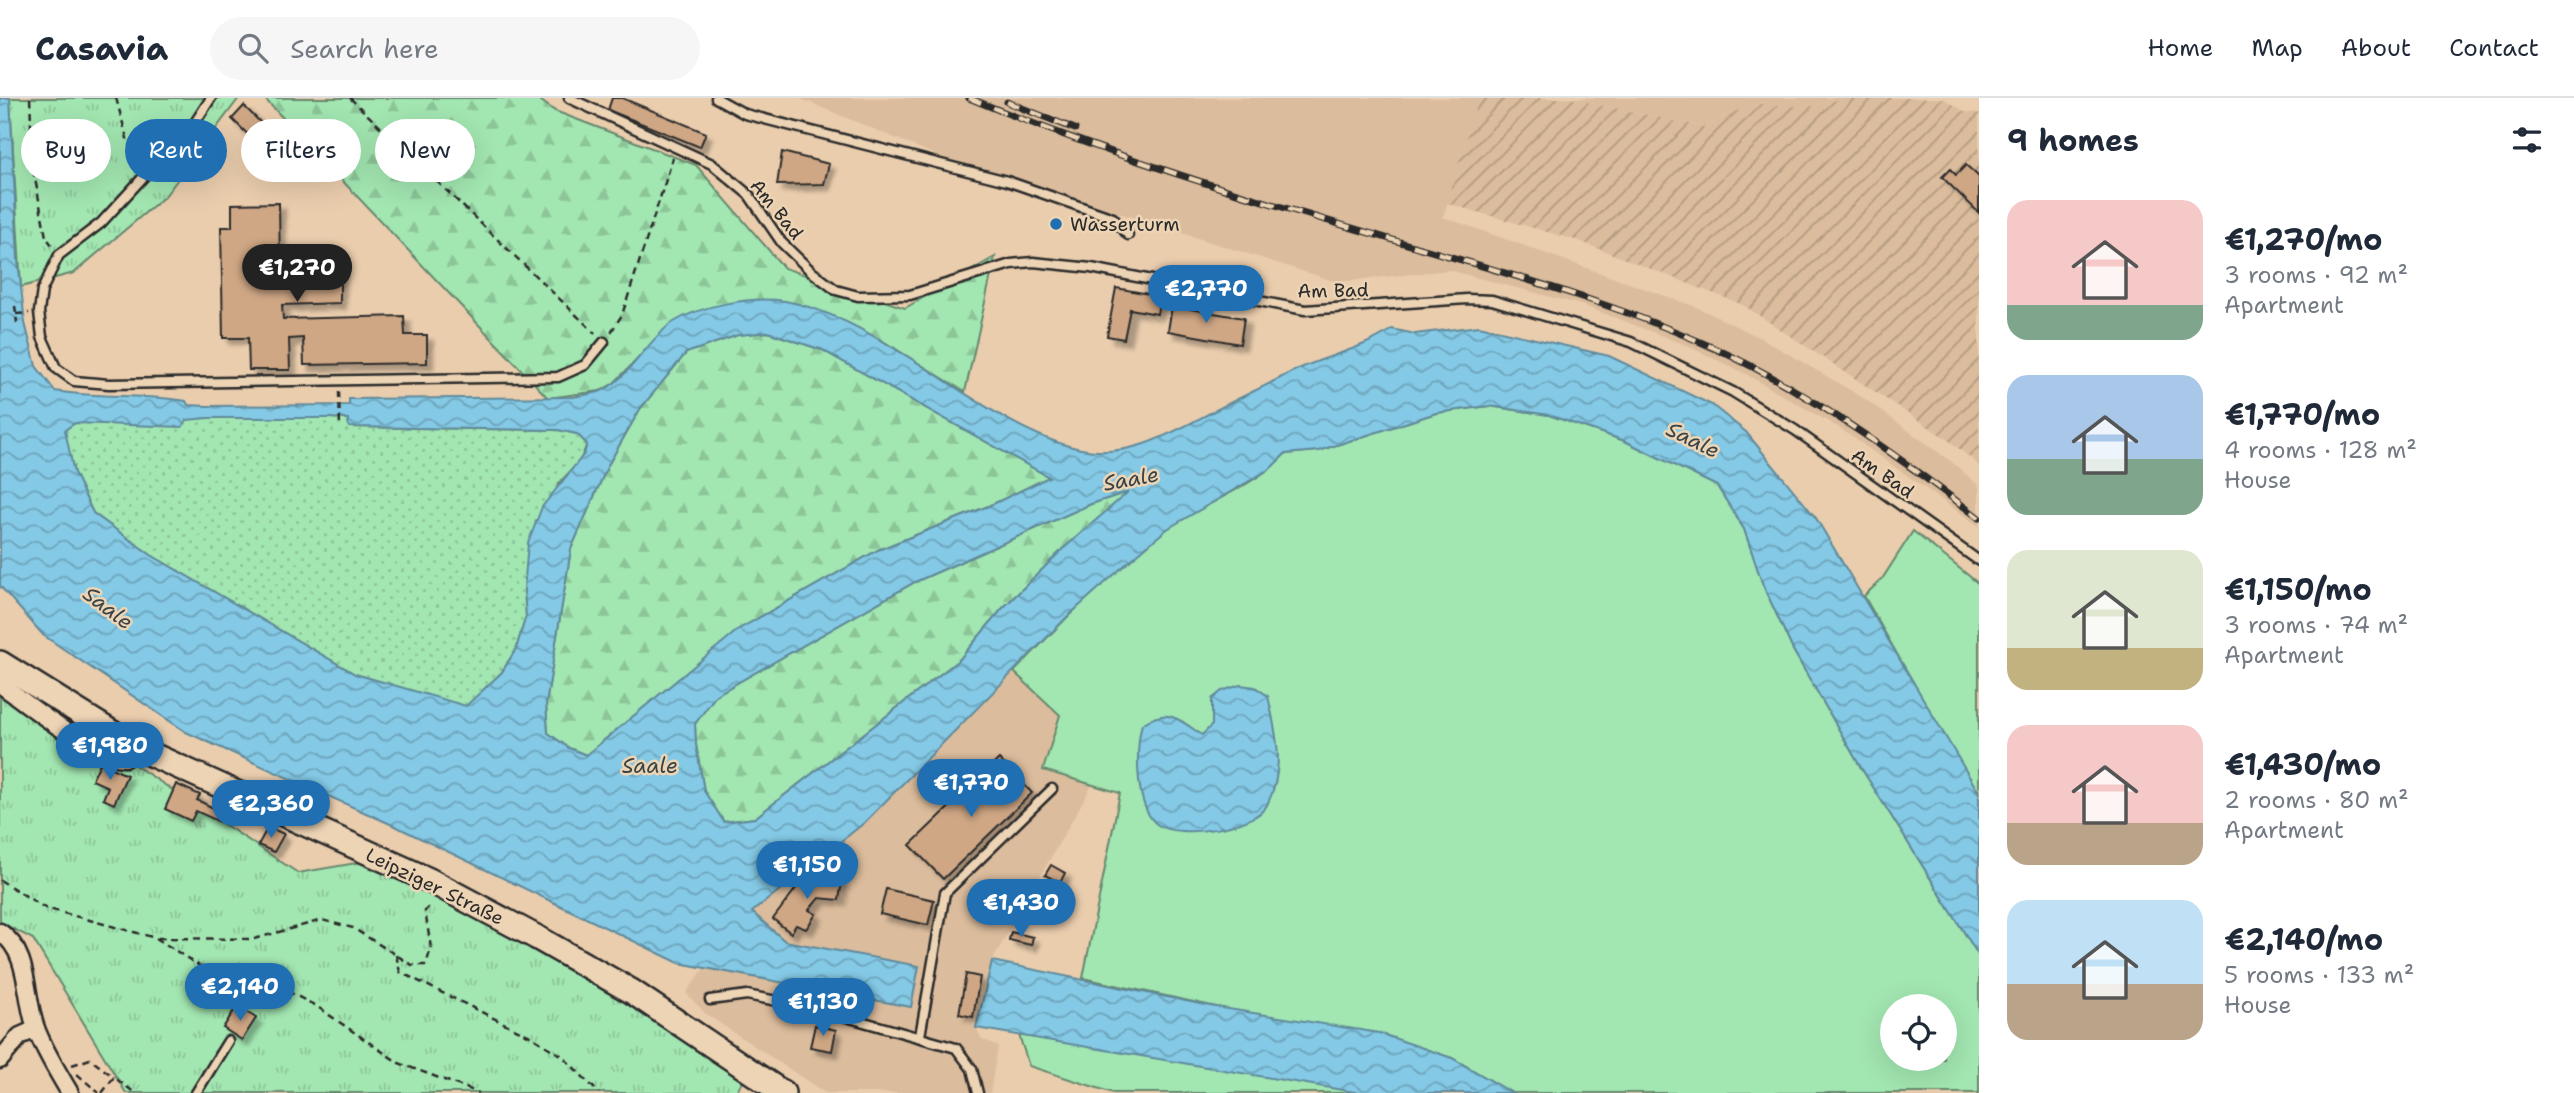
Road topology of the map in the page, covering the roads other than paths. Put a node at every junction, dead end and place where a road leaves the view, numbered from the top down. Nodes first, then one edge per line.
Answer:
1 (211, 98) edge
2 (569, 98) edge
3 (716, 98) edge
4 (1128, 235) dead end
5 (604, 342) road end
6 (1979, 561) edge
7 (0, 663) edge
8 (0, 684) edge
9 (135, 747) junction
10 (1052, 789) dead end
11 (0, 932) edge
12 (710, 1000) dead end
13 (36, 1028) junction
14 (920, 1036) junction
15 (228, 1041) dead end
16 (0, 1060) edge
17 (71, 1093) edge
18 (196, 1093) edge
19 (783, 1093) edge
20 (978, 1093) edge

1 - 5 lane
2 - 6 lane, Am Bad
3 - 4 lane
7 - 9 street, Leipziger Straße
8 - 9 street
9 - 19 street, Leipziger Straße
10 - 14 lane
11 - 13 street
12 - 14 lane
13 - 16 street
13 - 17 street
14 - 20 lane
15 - 18 lane

